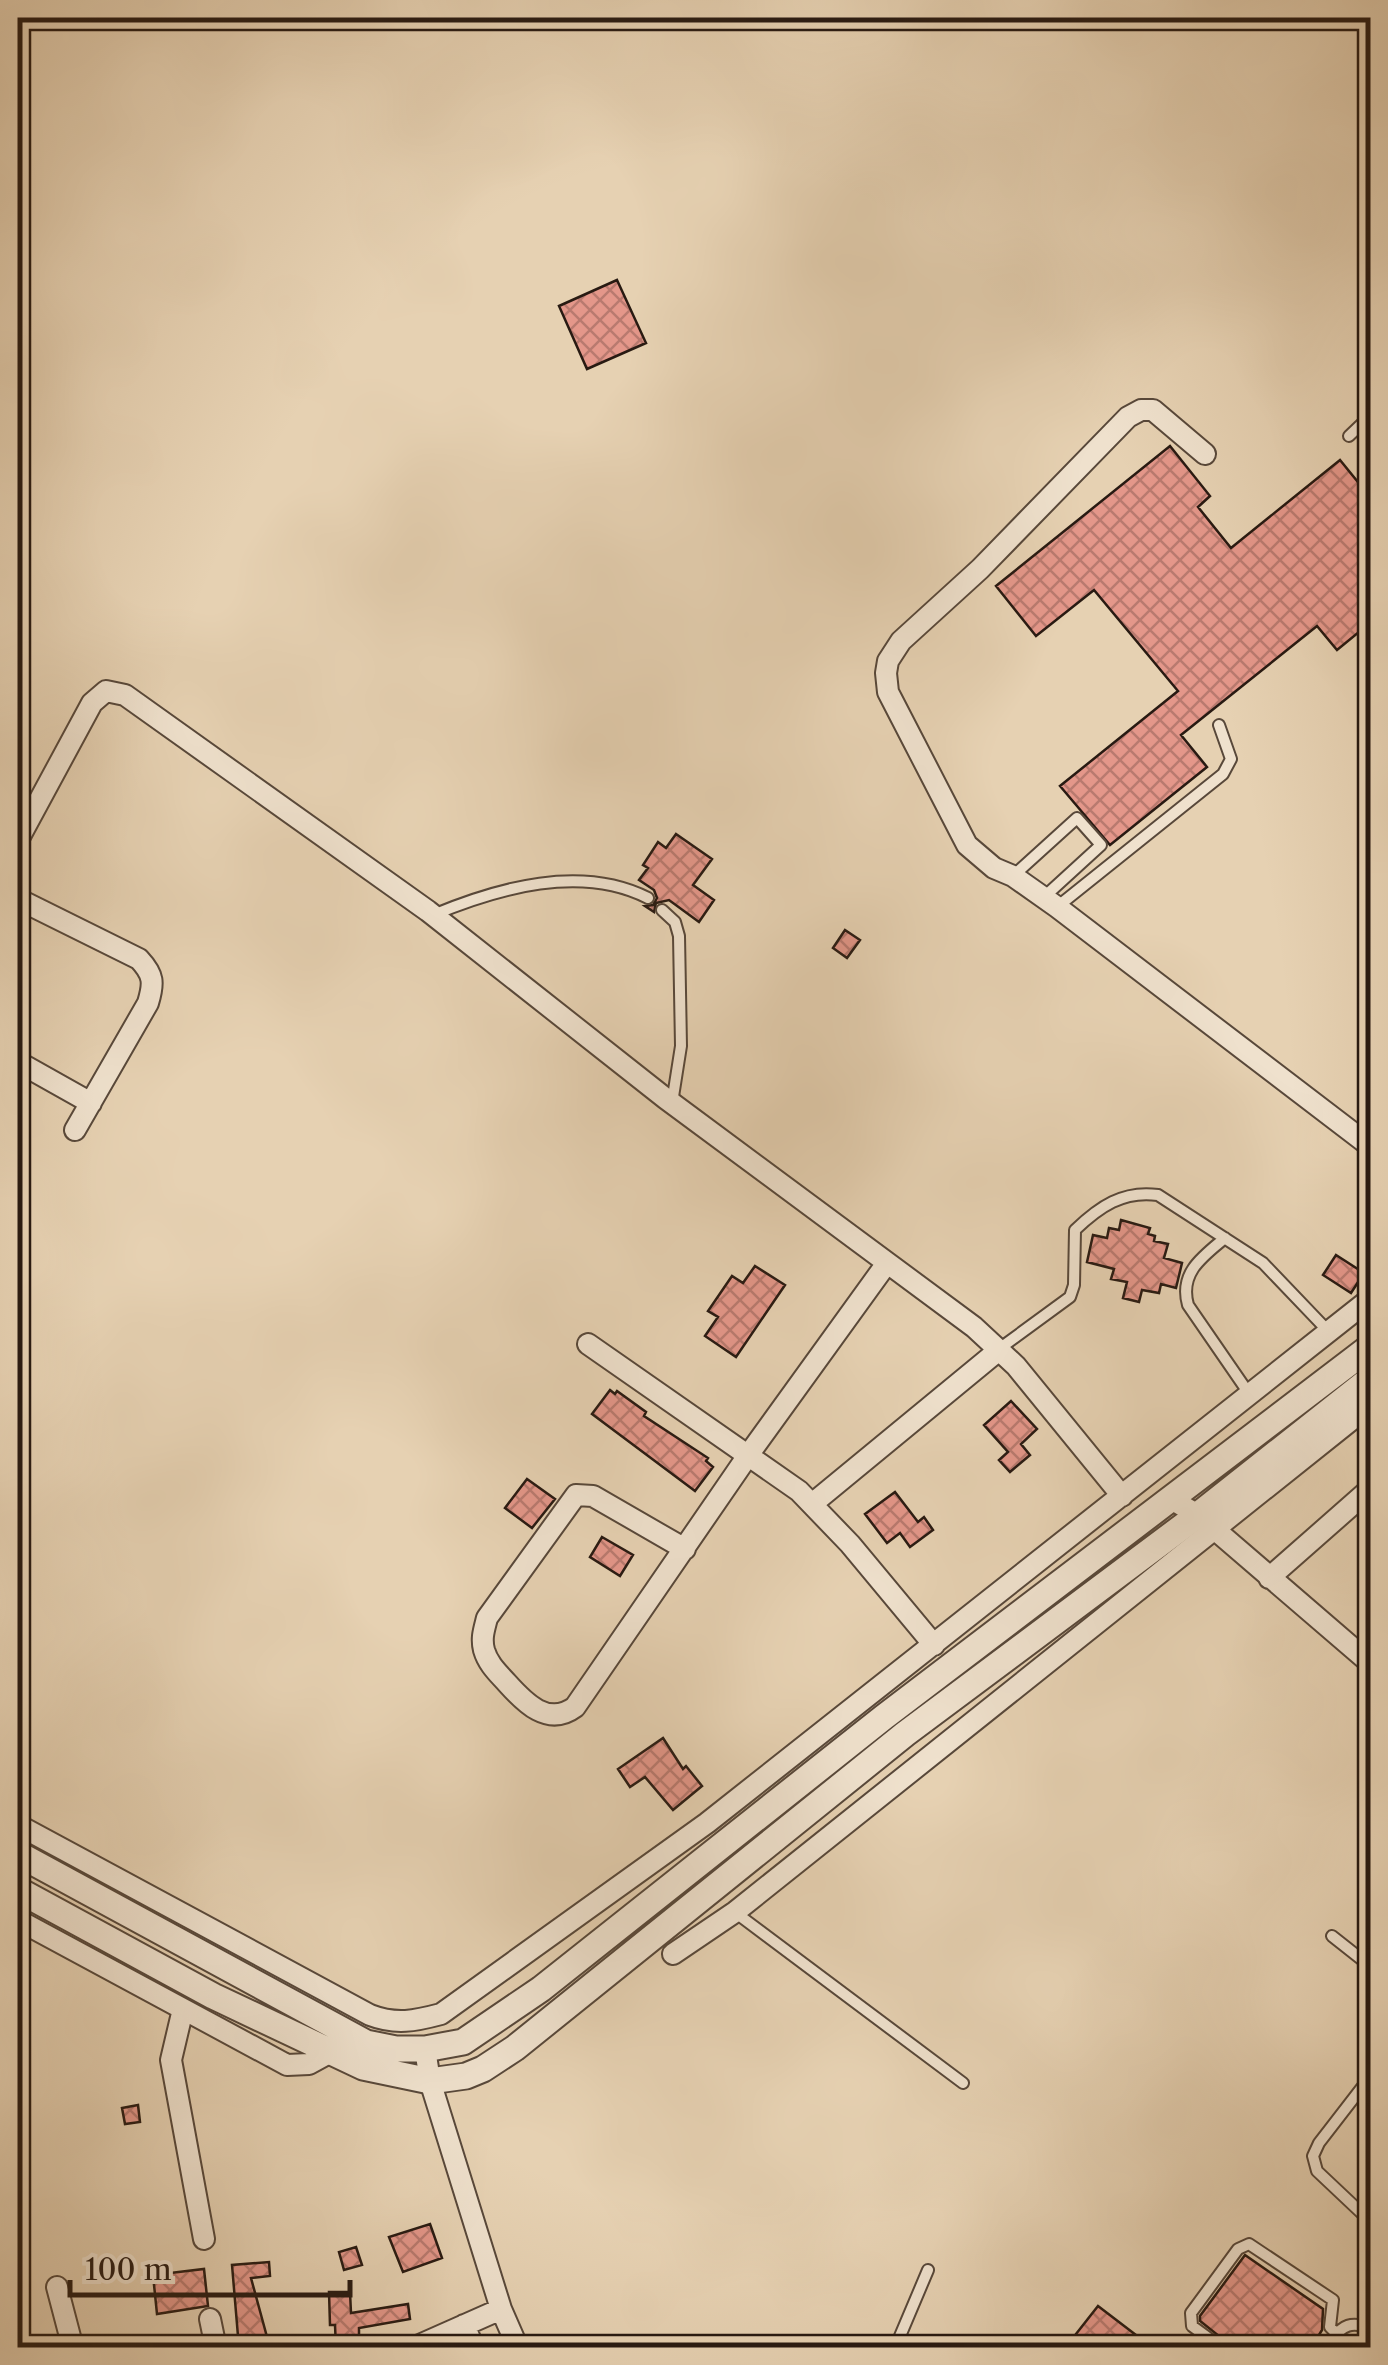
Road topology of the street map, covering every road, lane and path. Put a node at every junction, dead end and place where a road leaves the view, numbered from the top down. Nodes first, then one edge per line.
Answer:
1 (1370, 416) edge
2 (1349, 436) dead end
3 (1205, 454) dead end
4 (1218, 725) dead end
5 (18, 840) edge
6 (1012, 876) junction
7 (648, 898) dead end
8 (18, 899) edge
9 (1049, 903) junction
10 (662, 910) dead end
11 (432, 915) junction
12 (18, 1062) edge
13 (91, 1102) junction
14 (672, 1103) junction
15 (76, 1130) dead end
16 (1370, 1146) edge
17 (1224, 1238) junction
18 (887, 1263) junction
19 (1370, 1299) edge
20 (1329, 1332) junction
21 (588, 1344) dead end
22 (1370, 1347) edge
23 (998, 1350) junction
24 (1370, 1380) edge
25 (1250, 1395) junction
26 (1370, 1406) edge
27 (749, 1454) junction
28 (1370, 1490) edge
29 (1122, 1496) junction
30 (1171, 1498) junction
31 (812, 1504) junction
32 (1206, 1522) junction
33 (685, 1550) junction
34 (1269, 1578) junction
35 (934, 1644) junction
36 (1370, 1663) edge
37 (18, 1826) edge
38 (18, 1854) edge
39 (18, 1890) edge
40 (735, 1912) junction
41 (18, 1920) edge
42 (551, 1935) junction
43 (1332, 1936) dead end
44 (673, 1954) dead end
45 (572, 1963) junction
46 (1370, 1966) edge
47 (183, 2009) junction
48 (425, 2049) junction
49 (331, 2052) junction
50 (1370, 2077) edge
51 (430, 2081) junction
52 (963, 2083) dead end
53 (1370, 2220) edge
54 (204, 2239) dead end
55 (928, 2270) dead end
56 (57, 2287) dead end
57 (501, 2309) junction
58 (210, 2319) dead end
59 (464, 2325) junction
60 (1370, 2328) edge
61 (72, 2348) edge
62 (216, 2348) edge
63 (413, 2348) edge
64 (474, 2348) edge
65 (518, 2348) edge
66 (895, 2348) edge
67 (1222, 2348) edge
68 (1356, 2348) edge

1 - 2 lane
3 - 6 street
4 - 9 lane
5 - 11 street
6 - 9 street
6 - 9 lane
7 - 11 lane
8 - 13 street
9 - 16 street
10 - 14 lane
11 - 14 street
12 - 13 street
13 - 15 street
14 - 18 street
17 - 20 lane
17 - 23 lane
17 - 25 lane
18 - 23 street
18 - 27 street
19 - 20 street
20 - 25 street
21 - 27 street
22 - 30 street
23 - 29 street
23 - 31 street
24 - 32 street
25 - 29 street
26 - 32 street
27 - 31 street
27 - 33 street
28 - 34 street
29 - 35 street
30 - 32 street
30 - 45 street
31 - 35 street
32 - 34 street
32 - 40 street
32 - 51 street
33 - 33 street
34 - 36 street
35 - 42 street
37 - 42 street
38 - 48 street
39 - 49 street
40 - 44 street
40 - 52 lane
41 - 47 street
42 - 45 street
43 - 46 lane
45 - 48 street
47 - 49 street
47 - 54 street
48 - 51 street
49 - 51 street
50 - 53 lane
51 - 57 street
55 - 66 lane
56 - 61 street
57 - 59 street
57 - 65 street
58 - 62 street
59 - 63 street
59 - 64 street
60 - 67 lane
60 - 68 lane

